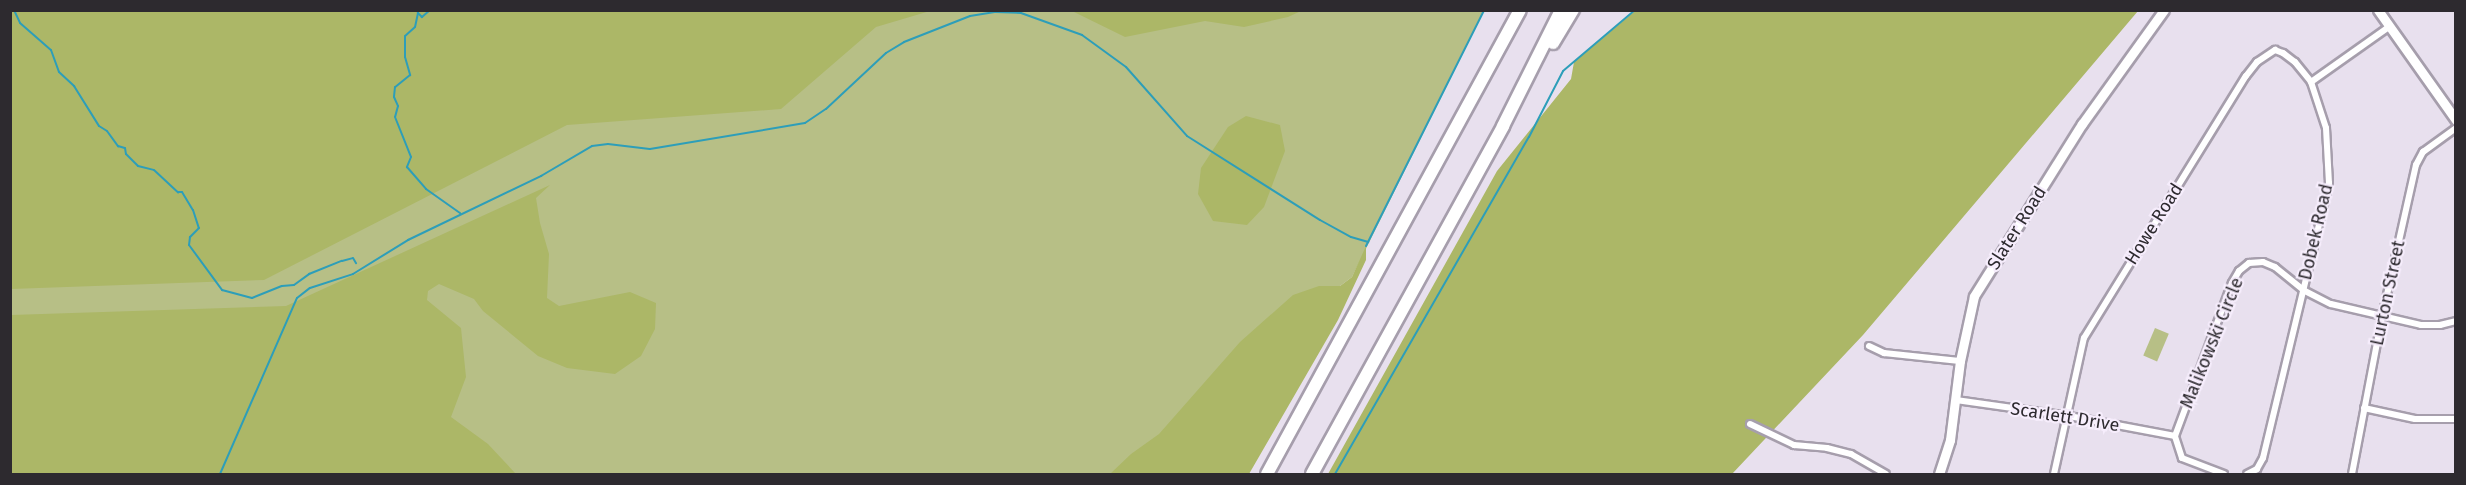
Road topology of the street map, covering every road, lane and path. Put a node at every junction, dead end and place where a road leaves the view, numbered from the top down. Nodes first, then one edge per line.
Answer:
1 (1515, 10) edge
2 (1520, 10) edge
3 (1561, 10) edge
4 (1573, 10) edge
5 (2164, 10) edge
6 (2378, 10) edge
7 (2390, 26) junction
8 (1508, 32) junction
9 (2275, 50) joint
10 (1529, 75) junction
11 (2311, 82) junction
12 (2456, 120) edge
13 (2456, 128) edge
14 (2303, 290) junction
15 (2382, 317) junction
16 (2456, 321) edge
17 (1869, 346) dead end
18 (1960, 361) junction
19 (1956, 400) junction
20 (2364, 408) junction
21 (2068, 416) junction
22 (2456, 419) edge
23 (1750, 424) dead end
24 (2175, 436) junction
25 (1267, 474) edge
26 (1311, 474) edge
27 (1886, 474) edge
28 (1939, 474) edge
29 (2054, 474) edge
30 (2224, 474) edge
31 (2247, 474) edge
32 (2352, 474) edge

1 - 8 highway
2 - 8 highway
3 - 10 highway
4 - 10 highway
5 - 18 main road, Slater Road
6 - 7 main road
7 - 11 street
7 - 12 main road
8 - 25 highway
9 - 11 street, Dobek Road
9 - 21 street, Howe Road
10 - 26 highway
11 - 14 street, Dobek Road
13 - 15 street, Lurton Street
14 - 15 street
14 - 24 street, Malikowski Circle
14 - 31 street
15 - 16 street
15 - 20 street, Lurton Street
17 - 18 street
18 - 19 main road, Slater Road
19 - 21 street, Scarlett Drive
19 - 28 main road, Slater Road
20 - 22 street
20 - 32 street, Lurton Street
21 - 24 street, Scarlett Drive
21 - 29 street, Howe Road
23 - 27 street
24 - 30 street

